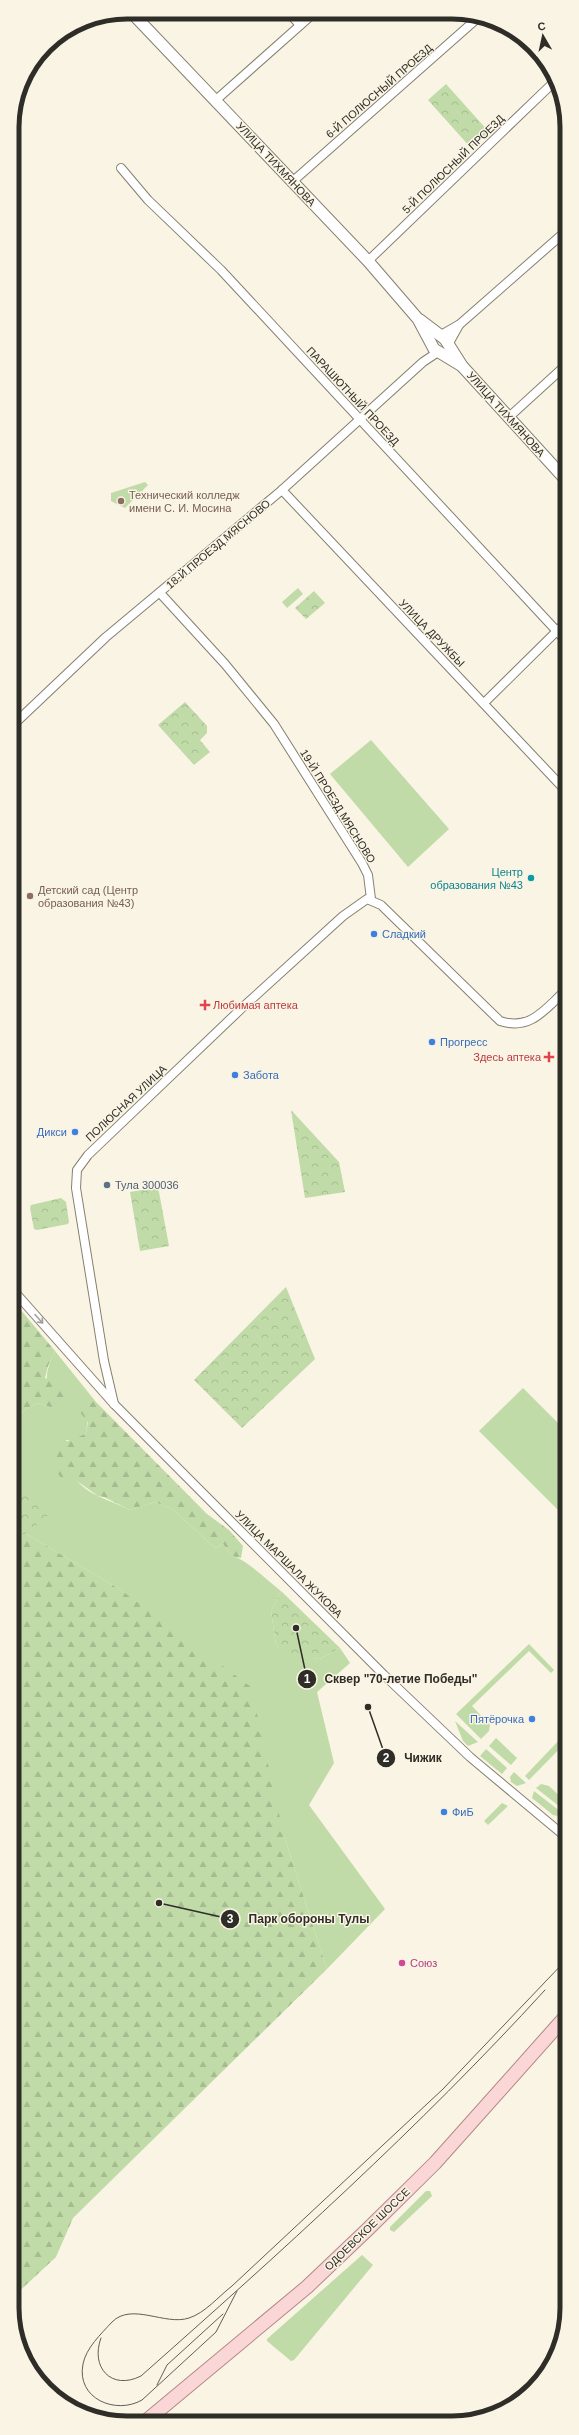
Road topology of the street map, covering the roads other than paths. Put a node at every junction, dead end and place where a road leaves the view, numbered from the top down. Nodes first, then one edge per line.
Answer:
1 (138, 19) edge
2 (294, 19) edge
3 (307, 19) edge
4 (474, 21) edge
5 (300, 25) junction
6 (551, 85) edge
7 (216, 100) junction
8 (121, 168) dead end
9 (292, 182) junction
10 (560, 235) edge
11 (368, 261) junction
12 (418, 319) junction
13 (445, 339) junction
14 (434, 348) junction
15 (462, 366) junction
16 (560, 370) edge
17 (509, 417) junction
18 (360, 419) junction
19 (560, 473) edge
20 (282, 490) junction
21 (160, 593) junction
22 (560, 627) edge
23 (556, 630) junction
24 (560, 634) edge
25 (484, 703) junction
26 (19, 719) edge
27 (560, 785) edge
28 (371, 899) junction
29 (560, 995) edge
30 (19, 1297) edge
31 (114, 1404) junction
32 (560, 1832) edge
33 (560, 2023) edge
34 (152, 2416) edge

1 - 7 street, УЛИЦА ТИХМЯНОВА
2 - 5 street
3 - 5 street
4 - 9 street, 6-Й ПОЛЮСНЫЙ ПРОЕЗД
5 - 7 street
6 - 11 street, 5-Й ПОЛЮСНЫЙ ПРОЕЗД
7 - 9 street, УЛИЦА ТИХМЯНОВА
8 - 18 street, ПАРАШЮТНЫЙ ПРОЕЗД
9 - 11 street, УЛИЦА ТИХМЯНОВА
10 - 13 street
11 - 12 street, УЛИЦА ТИХМЯНОВА
12 - 13 street, УЛИЦА ТИХМЯНОВА
12 - 14 street, УЛИЦА ТИХМЯНОВА
13 - 14 street
13 - 15 street, УЛИЦА ТИХМЯНОВА
14 - 15 street, УЛИЦА ТИХМЯНОВА
14 - 18 street, 18-Й ПРОЕЗД МЯСНОВО
15 - 17 street, УЛИЦА ТИХМЯНОВА
16 - 17 street
17 - 19 street, УЛИЦА ТИХМЯНОВА
18 - 20 street, 18-Й ПРОЕЗД МЯСНОВО
18 - 23 street, ПАРАШЮТНЫЙ ПРОЕЗД
20 - 21 street, 18-Й ПРОЕЗД МЯСНОВО
20 - 25 street, УЛИЦА ДРУЖБЫ
21 - 26 street, 18-Й ПРОЕЗД МЯСНОВО
21 - 28 street, 19-Й ПРОЕЗД МЯСНОВО
22 - 23 street
23 - 24 street, ПАРАШЮТНЫЙ ПРОЕЗД
23 - 25 street
25 - 27 street, УЛИЦА ДРУЖБЫ
28 - 29 street
28 - 31 street, ПОЛЮСНАЯ УЛИЦА
30 -> 31 street, УЛИЦА МАРШАЛА ЖУКОВА
31 - 32 street, УЛИЦА МАРШАЛА ЖУКОВА
33 - 34 main road, ОДОЕВСКОЕ ШОССЕ

